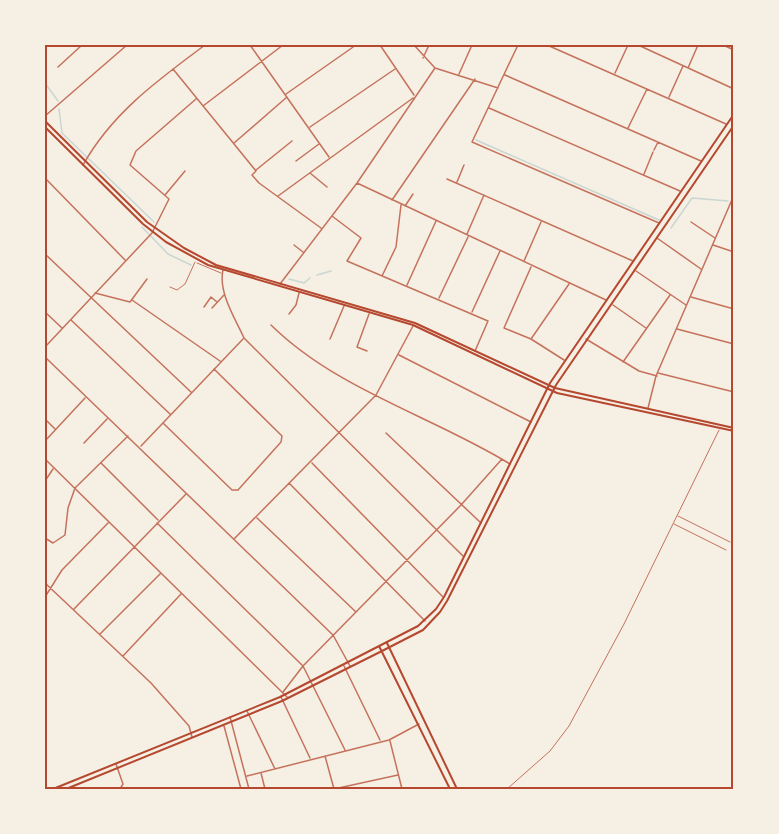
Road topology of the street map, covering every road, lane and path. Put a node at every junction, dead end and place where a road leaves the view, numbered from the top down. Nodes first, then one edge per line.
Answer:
1 (82, 45) edge
2 (127, 45) edge
3 (205, 45) edge
4 (250, 45) edge
5 (283, 45) edge
6 (356, 45) edge
7 (380, 45) edge
8 (414, 45) edge
9 (429, 45) edge
10 (472, 45) edge
11 (518, 45) edge
12 (547, 45) edge
13 (628, 45) edge
14 (638, 45) edge
15 (698, 45) edge
16 (723, 45) edge
17 (734, 50) edge
18 (423, 58) junction
19 (261, 60) junction
20 (683, 66) junction
21 (58, 67) dead end
22 (435, 68) junction
23 (688, 68) junction
24 (172, 69) junction
25 (396, 69) junction
26 (459, 74) junction
27 (504, 74) junction
28 (615, 74) junction
29 (475, 79) junction
30 (498, 88) junction
31 (647, 88) junction
32 (734, 89) edge
33 (286, 94) junction
34 (415, 96) junction
35 (288, 97) junction
36 (668, 98) junction
37 (196, 99) junction
38 (202, 107) junction
39 (488, 107) junction
40 (734, 114) edge
41 (45, 116) edge
42 (45, 121) edge
43 (727, 124) junction
44 (734, 124) edge
45 (45, 127) edge
46 (309, 128) junction
47 (628, 129) junction
48 (292, 141) dead end
49 (658, 142) junction
50 (233, 143) junction
51 (320, 144) junction
52 (330, 158) junction
53 (296, 161) dead end
54 (702, 162) junction
55 (84, 163) junction
56 (464, 165) dead end
57 (185, 171) dead end
58 (256, 171) junction
59 (310, 172) junction
60 (644, 175) junction
61 (45, 178) edge
62 (447, 179) dead end
63 (357, 183) junction
64 (456, 183) junction
65 (327, 188) dead end
66 (681, 192) junction
67 (413, 194) dead end
68 (484, 195) junction
69 (734, 195) edge
70 (165, 196) junction
71 (278, 196) junction
72 (392, 200) junction
73 (733, 203) edge
74 (401, 204) junction
75 (405, 206) junction
76 (331, 215) junction
77 (436, 220) junction
78 (542, 221) junction
79 (691, 222) dead end
80 (659, 224) junction
81 (155, 226) junction
82 (321, 229) junction
83 (152, 232) junction
84 (654, 232) junction
85 (467, 235) junction
86 (658, 237) junction
87 (715, 239) junction
88 (294, 245) dead end
89 (713, 245) junction
90 (500, 250) junction
91 (304, 252) junction
92 (734, 252) edge
93 (45, 254) edge
94 (188, 254) junction
95 (125, 261) junction
96 (524, 261) junction
97 (634, 261) junction
98 (195, 262) junction
99 (532, 266) junction
100 (634, 270) junction
101 (702, 270) junction
102 (223, 271) junction
103 (382, 276) junction
104 (147, 279) dead end
105 (569, 283) junction
106 (280, 284) junction
107 (407, 285) junction
108 (170, 287) dead end
109 (300, 290) junction
110 (95, 293) junction
111 (225, 294) junction
112 (670, 295) junction
113 (691, 297) junction
114 (90, 298) junction
115 (439, 298) junction
116 (132, 300) junction
117 (607, 300) junction
118 (217, 302) junction
119 (611, 303) junction
120 (344, 305) junction
121 (687, 306) junction
122 (204, 307) dead end
123 (212, 308) dead end
124 (734, 309) edge
125 (370, 311) junction
126 (45, 312) edge
127 (288, 314) dead end
128 (471, 314) junction
129 (71, 319) junction
130 (414, 324) junction
131 (270, 325) dead end
132 (62, 328) junction
133 (647, 328) junction
134 (676, 329) junction
135 (244, 338) junction
136 (330, 339) dead end
137 (531, 339) junction
138 (586, 339) junction
139 (734, 344) edge
140 (45, 347) edge
141 (367, 351) dead end
142 (475, 352) junction
143 (398, 354) junction
144 (45, 357) edge
145 (565, 361) junction
146 (220, 362) junction
147 (623, 362) junction
148 (214, 369) junction
149 (657, 375) junction
150 (548, 388) junction
151 (554, 390) junction
152 (191, 392) junction
153 (734, 392) edge
154 (376, 395) junction
155 (86, 397) junction
156 (647, 410) junction
157 (536, 413) junction
158 (170, 415) junction
159 (542, 416) junction
160 (108, 418) junction
161 (45, 419) edge
162 (531, 422) junction
163 (163, 423) junction
164 (721, 426) junction
165 (734, 429) edge
166 (56, 430) junction
167 (338, 433) junction
168 (386, 433) dead end
169 (128, 436) junction
170 (45, 441) edge
171 (84, 443) dead end
172 (140, 448) junction
173 (45, 459) edge
174 (502, 459) junction
175 (311, 462) junction
176 (100, 463) junction
177 (510, 464) junction
178 (54, 468) junction
179 (45, 481) edge
180 (289, 483) junction
181 (75, 488) junction
182 (186, 494) junction
183 (461, 505) junction
184 (678, 516) junction
185 (256, 517) junction
186 (109, 522) junction
187 (158, 522) junction
188 (481, 523) junction
189 (674, 524) junction
190 (436, 529) junction
191 (45, 538) edge
192 (234, 539) junction
193 (730, 542) dead end
194 (134, 546) junction
195 (726, 550) dead end
196 (464, 557) junction
197 (407, 559) junction
198 (161, 573) junction
199 (386, 582) junction
200 (45, 583) edge
201 (52, 588) junction
202 (182, 593) junction
203 (45, 597) edge
204 (444, 597) junction
205 (74, 610) junction
206 (356, 612) junction
207 (425, 621) junction
208 (100, 634) junction
209 (333, 635) junction
210 (387, 642) junction
211 (380, 646) junction
212 (390, 648) junction
213 (382, 651) junction
214 (123, 656) junction
215 (348, 662) junction
216 (343, 664) junction
217 (303, 666) junction
218 (351, 666) junction
219 (346, 669) junction
220 (312, 680) junction
221 (314, 685) junction
222 (284, 694) junction
223 (280, 697) junction
224 (288, 698) junction
225 (282, 700) junction
226 (246, 710) junction
227 (249, 715) junction
228 (230, 716) junction
229 (232, 721) junction
230 (420, 724) junction
231 (223, 725) junction
232 (191, 732) junction
233 (193, 738) junction
234 (389, 740) junction
235 (380, 741) junction
236 (345, 750) junction
237 (325, 755) junction
238 (310, 759) junction
239 (116, 763) junction
240 (118, 768) junction
241 (275, 769) junction
242 (261, 772) junction
243 (398, 775) junction
244 (247, 776) junction
245 (53, 789) edge
246 (66, 789) edge
247 (120, 789) edge
248 (241, 789) edge
249 (249, 789) edge
250 (265, 789) edge
251 (334, 789) edge
252 (402, 789) edge
253 (450, 789) edge
254 (457, 789) edge
255 (507, 789) edge

1 - 21 street
2 - 41 street
3 - 24 street
4 - 19 street
5 - 19 street
6 - 33 street
7 - 25 street
8 - 18 street
9 - 18 street
10 - 26 street
11 - 27 street
12 - 28 street
13 - 28 street
14 - 20 street
15 - 23 street
16 - 17 street
18 - 22 street
19 - 33 street
19 - 38 street
20 - 23 street
20 - 36 street
22 - 26 street
22 - 34 street
23 - 32 street
24 - 37 street
24 - 55 street
25 - 34 street
25 - 46 street
26 - 29 street
27 - 30 street
27 - 47 street
28 - 31 street
29 - 30 street
29 - 72 street
30 - 39 street
31 - 36 street
31 - 47 street
33 - 35 street
34 - 52 street
34 - 63 street
35 - 46 street
35 - 50 street
36 - 43 street
37 - 38 street
37 - 70 street
38 - 50 street
39 - 60 street
39 - 80 street
40 - 43 main road
42 - 55 main road
43 - 54 main road
44 - 86 main road
45 - 55 main road
46 - 51 street
47 - 49 street
48 - 58 street
49 - 54 street
49 - 60 street
50 - 58 street
51 - 52 street
51 - 53 street
52 - 59 street
54 - 66 main road
55 - 81 main road
55 - 83 main road
56 - 64 street
57 - 70 street
58 - 71 street
59 - 65 street
59 - 71 street
60 - 66 street
61 - 95 street
62 - 64 street
63 - 72 street
63 - 76 street
64 - 68 street
66 - 80 main road
67 - 75 street
68 - 78 street
68 - 85 street
69 - 73 street
70 - 81 street
71 - 82 street
72 - 74 street
73 - 87 street
74 - 75 street
74 - 103 street
75 - 77 street
76 - 82 street
76 - 103 street
77 - 85 street
77 - 107 street
78 - 96 street
78 - 97 street
79 - 87 street
80 - 84 main road
81 - 83 street
81 - 102 main road
82 - 91 street
83 - 94 main road
83 - 95 street
84 - 86 main road
84 - 97 main road
85 - 90 street
85 - 115 street
86 - 100 main road
86 - 101 street
87 - 89 street
88 - 91 street
89 - 92 street
89 - 101 street
90 - 96 street
90 - 128 street
91 - 106 street
93 - 114 street
94 - 98 street
94 - 102 main road
95 - 110 street
96 - 99 street
97 - 117 main road
98 - 102 street
98 - 108 street
99 - 105 street
99 - 137 street
100 - 112 street
100 - 119 main road
101 - 113 street
102 - 106 main road
102 - 111 street
103 - 107 street
104 - 116 street
105 - 117 street
105 - 137 street
106 - 109 main road
107 - 115 street
109 - 120 main road
109 - 125 main road
109 - 127 street
110 - 114 street
110 - 116 street
111 - 118 street
111 - 135 street
112 - 121 street
112 - 133 street
113 - 121 street
113 - 124 street
114 - 129 street
114 - 152 street
115 - 128 street
116 - 146 street
117 - 145 main road
118 - 122 street
118 - 123 street
119 - 133 street
119 - 138 main road
120 - 125 main road
120 - 136 street
121 - 134 street
125 - 130 main road
125 - 141 street
126 - 132 street
128 - 142 street
129 - 132 street
129 - 158 street
130 - 142 main road
130 - 143 street
130 - 150 main road
131 - 154 street
132 - 140 street
133 - 147 street
134 - 139 street
134 - 149 street
135 - 146 street
135 - 167 street
137 - 145 street
138 - 147 street
138 - 151 main road
142 - 150 main road
143 - 154 street
143 - 162 street
144 - 155 street
145 - 150 main road
146 - 148 street
147 - 149 street
148 - 152 street
148 - 163 street
149 - 153 street
149 - 156 street
150 - 151 main road
150 - 157 main road
151 - 156 main road
151 - 159 main road
152 - 158 street
154 - 167 street
154 - 174 street
155 - 160 street
155 - 166 street
156 - 164 main road
157 - 159 main road
157 - 162 main road
158 - 163 street
159 - 212 main road
160 - 169 street
160 - 171 street
161 - 166 street
162 - 177 main road
163 - 172 street
164 - 165 main road
164 - 184 street
166 - 170 street
167 - 175 street
167 - 190 street
168 - 183 street
169 - 172 street
169 - 176 street
172 - 182 street
173 - 178 street
174 - 177 street
174 - 183 street
175 - 180 street
175 - 197 street
176 - 181 street
176 - 187 street
177 - 188 main road
178 - 179 street
178 - 181 street
180 - 185 street
180 - 199 street
181 - 186 street
181 - 191 street
182 - 187 street
182 - 192 street
183 - 188 street
183 - 190 street
184 - 189 street
184 - 193 street
185 - 192 street
185 - 206 street
186 - 194 street
186 - 201 street
187 - 194 street
187 - 217 street
188 - 196 main road
189 - 195 street
189 - 255 street
190 - 196 street
190 - 197 street
192 - 209 street
194 - 198 street
194 - 205 street
196 - 204 main road
197 - 199 street
197 - 204 street
198 - 202 street
198 - 208 street
199 - 206 street
199 - 207 street
200 - 201 street
201 - 203 street
201 - 205 street
202 - 214 street
202 - 222 street
204 - 207 main road
205 - 208 street
206 - 209 street
207 - 210 main road
208 - 214 street
209 - 215 street
209 - 217 street
210 - 211 main road
210 - 212 main road
211 - 213 main road
211 - 215 main road
212 - 213 main road
212 - 254 main road
213 - 218 main road
213 - 230 main road
214 - 232 street
215 - 216 main road
215 - 218 street
216 - 219 street
216 - 220 main road
217 - 220 street
217 - 222 street
218 - 219 main road
219 - 221 main road
219 - 235 street
220 - 221 street
220 - 222 main road
221 - 224 main road
221 - 236 street
222 - 223 main road
222 - 224 street
223 - 225 street
223 - 226 main road
224 - 225 main road
225 - 227 main road
225 - 238 street
226 - 227 street
226 - 228 main road
227 - 229 main road
227 - 241 street
228 - 229 street
228 - 232 main road
229 - 231 main road
229 - 244 street
230 - 234 street
230 - 253 main road
231 - 233 main road
231 - 248 street
232 - 233 street
232 - 239 main road
233 - 240 main road
234 - 235 street
234 - 243 street
235 - 236 street
236 - 237 street
237 - 238 street
237 - 251 street
238 - 241 street
239 - 240 street
239 - 245 main road
240 - 246 main road
240 - 247 street
241 - 242 street
242 - 244 street
242 - 250 street
243 - 251 street
243 - 252 street
244 - 249 street

